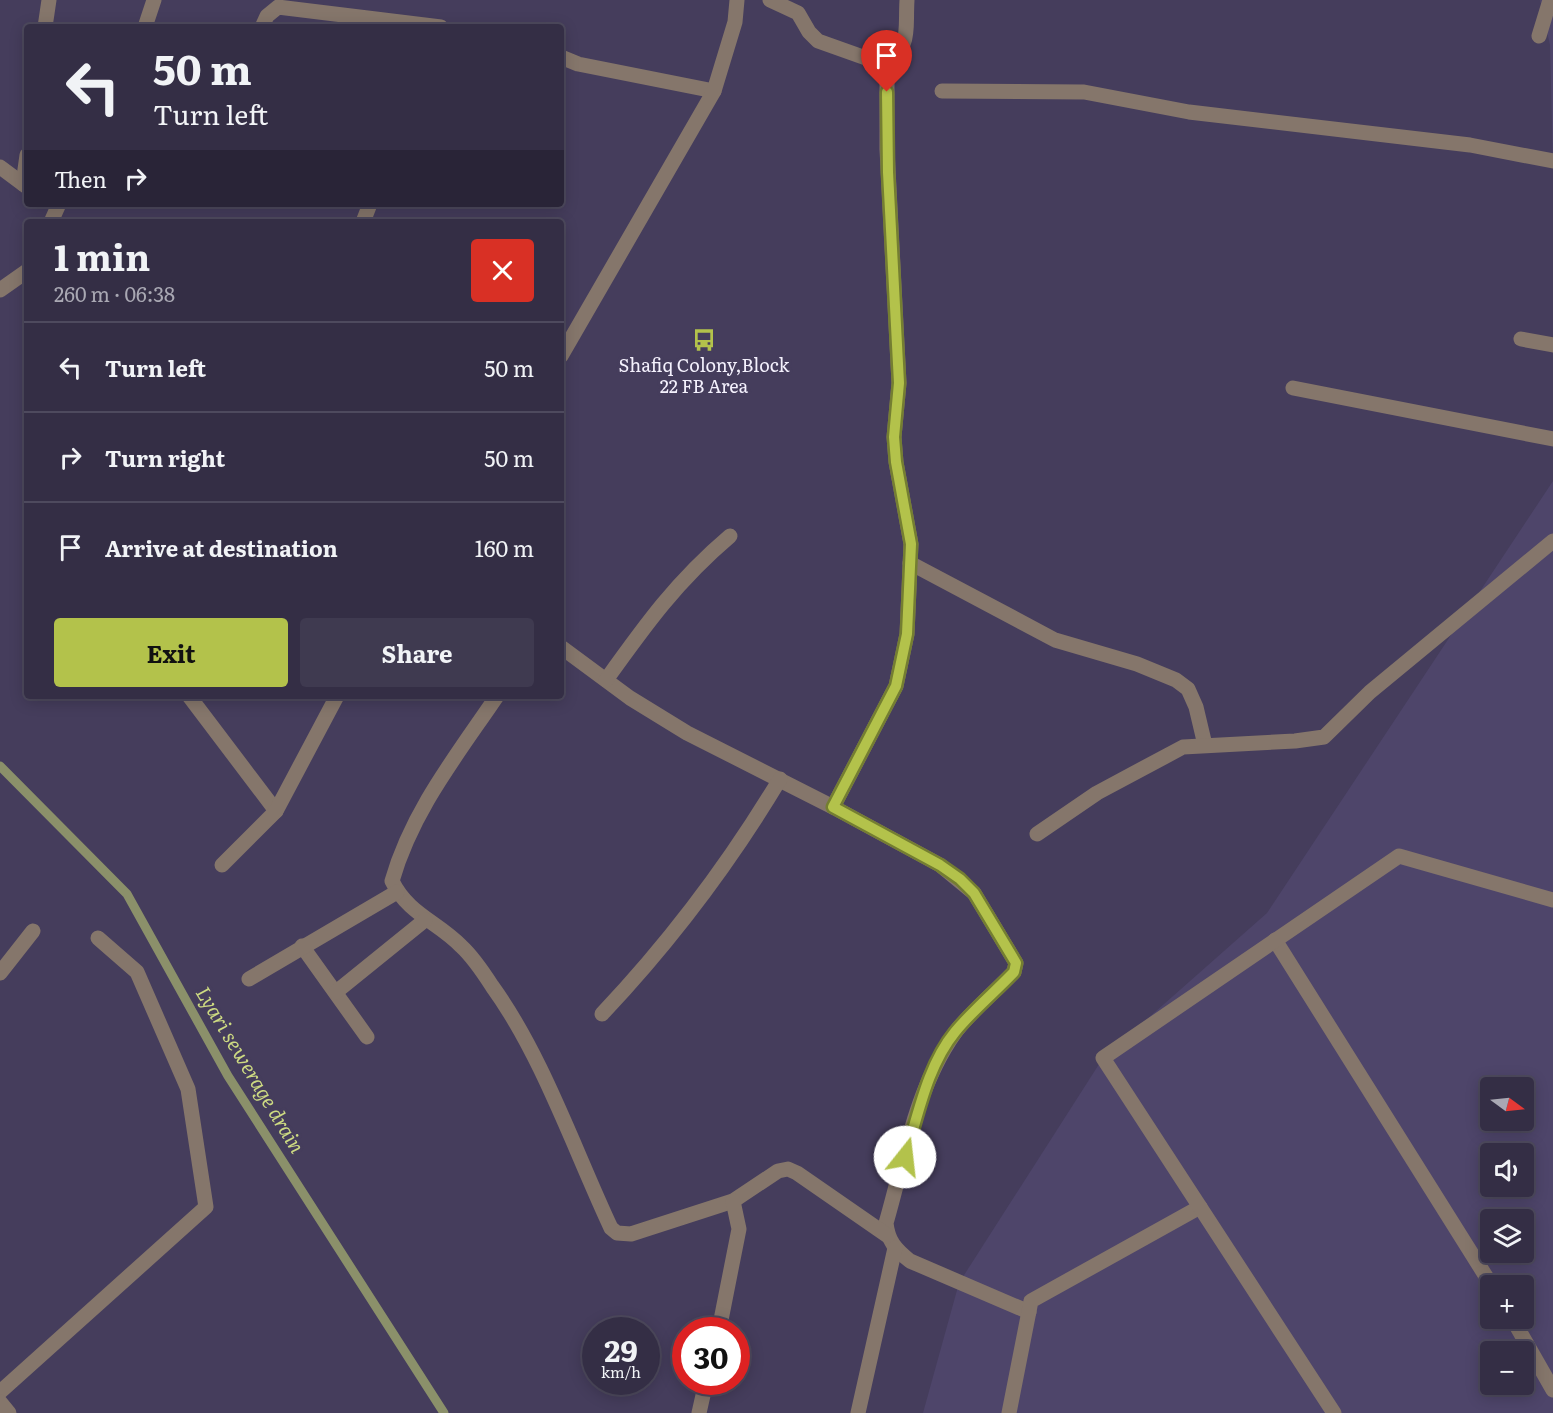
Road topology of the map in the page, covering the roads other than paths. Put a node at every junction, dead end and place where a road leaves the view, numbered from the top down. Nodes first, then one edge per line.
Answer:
1 (49, 0) edge
2 (154, 0) edge
3 (737, 0) edge
4 (770, 0) edge
5 (907, 0) edge
6 (1550, 0) edge
7 (45, 24) edge
8 (146, 24) edge
9 (263, 24) edge
10 (402, 24) edge
11 (1539, 36) dead end
12 (564, 58) edge
13 (884, 65) junction
14 (714, 91) junction
15 (942, 91) dead end
16 (1553, 161) edge
17 (0, 167) edge
18 (24, 185) edge
19 (24, 273) edge
20 (0, 290) edge
21 (1521, 339) dead end
22 (1553, 345) edge
23 (564, 351) edge
24 (1293, 388) dead end
25 (1553, 439) edge
26 (730, 536) dead end
27 (1553, 541) edge
28 (910, 563) junction
29 (564, 649) edge
30 (606, 680) junction
31 (191, 699) edge
32 (335, 699) edge
33 (495, 699) edge
34 (1205, 745) junction
35 (780, 779) junction
36 (833, 807) junction
37 (276, 811) junction
38 (1037, 834) dead end
39 (222, 866) dead end
40 (397, 892) junction
41 (1553, 900) edge
42 (425, 920) junction
43 (33, 931) dead end
44 (98, 938) dead end
45 (1275, 940) junction
46 (302, 946) junction
47 (0, 973) edge
48 (249, 979) dead end
49 (336, 992) junction
50 (602, 1014) dead end
51 (367, 1037) dead end
52 (733, 1201) junction
53 (1200, 1207) junction
54 (891, 1242) junction
55 (1485, 1275) edge
56 (1029, 1312) junction
57 (722, 1317) edge
58 (1518, 1329) edge
59 (1553, 1390) edge
60 (0, 1392) edge
61 (703, 1395) edge
62 (0, 1402) edge
63 (9, 1413) edge
64 (699, 1413) edge
65 (858, 1413) edge
66 (1009, 1413) edge
67 (1334, 1413) edge

1 - 7 street
2 - 8 street
3 - 14 street
4 - 13 street
5 - 13 street
6 - 11 street
9 - 10 street
12 - 14 street
13 - 28 street
14 - 23 street
15 - 16 street
17 - 18 street
19 - 20 street
21 - 22 street
24 - 25 street
26 - 30 street
27 - 34 street
28 - 34 street
28 - 36 street
29 - 30 street
30 - 35 street
31 - 37 street
32 - 37 street
33 - 40 street
34 - 38 street
35 - 36 street
35 - 50 street
36 - 54 street
37 - 39 street
40 - 42 street
40 - 46 street
41 - 45 street
42 - 49 street
42 - 52 street
43 - 47 street
44 - 60 street
45 - 53 street
45 - 55 street
46 - 48 street
46 - 49 street
49 - 51 street
52 - 54 street
52 - 57 street
53 - 56 street
53 - 67 street
54 - 56 street
54 - 65 street
56 - 66 street
58 - 59 street
61 - 64 street
62 - 63 street

